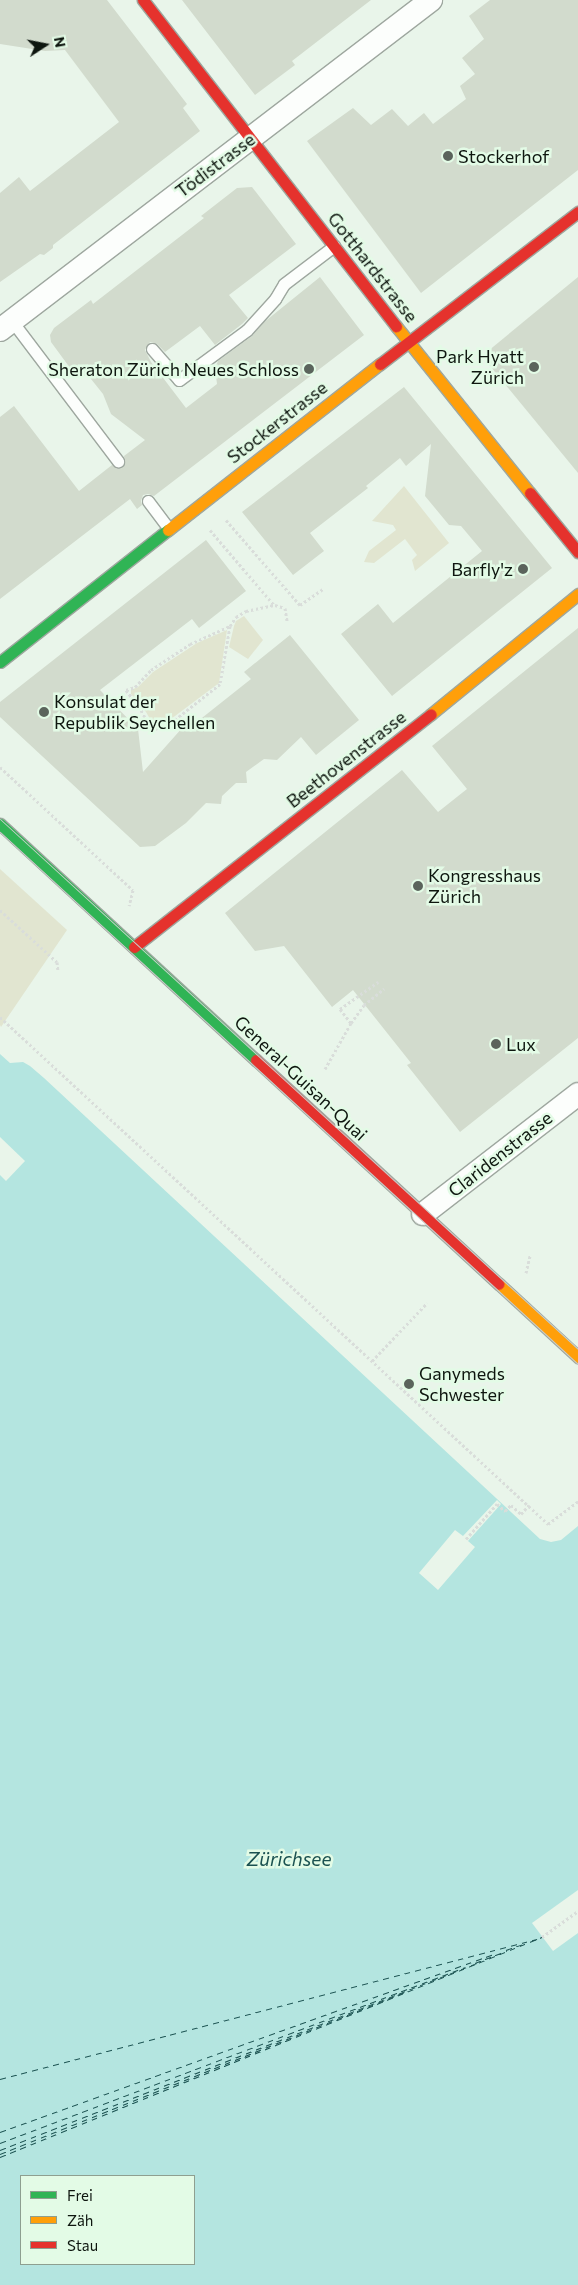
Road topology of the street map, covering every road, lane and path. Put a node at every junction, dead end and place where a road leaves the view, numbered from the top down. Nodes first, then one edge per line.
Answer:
1 (143, 0) edge
2 (430, 0) edge
3 (250, 138) junction
4 (578, 212) edge
5 (334, 246) junction
6 (6, 325) edge
7 (409, 341) junction
8 (152, 350) dead end
9 (118, 461) dead end
10 (148, 501) dead end
11 (224, 518) dead end
12 (169, 529) junction
13 (209, 529) dead end
14 (578, 552) edge
15 (323, 590) dead end
16 (578, 594) edge
17 (275, 605) junction
18 (287, 621) dead end
19 (230, 626) junction
20 (0, 662) edge
21 (0, 767) edge
22 (0, 824) edge
23 (133, 890) dead end
24 (0, 910) edge
25 (134, 948) junction
26 (58, 971) dead end
27 (378, 982) dead end
28 (384, 989) dead end
29 (0, 1017) edge
30 (351, 1023) junction
31 (325, 1069) dead end
32 (578, 1094) edge
33 (423, 1214) junction
34 (427, 1303) dead end
35 (578, 1357) edge
36 (372, 1361) junction
37 (578, 1501) edge
38 (528, 1506) junction
39 (466, 1539) dead end
40 (578, 1911) edge
41 (542, 1937) dead end

1 - 3 street, Gotthardstrasse
2 - 3 street, Tödistrasse
3 - 5 street, Gotthardstrasse
3 - 6 street, Tödistrasse
4 - 7 street, Stockerstrasse
5 - 7 street, Gotthardstrasse
5 - 8 lane
6 - 9 lane
7 - 12 street, Stockerstrasse
7 - 14 street, Gotthardstrasse
10 - 12 lane
11 - 15 path
12 - 20 street, Stockerstrasse
13 - 17 path
16 - 25 street, Beethovenstrasse
17 - 18 path
17 - 19 path
19 - 19 path
21 - 23 path
22 - 25 street, General-Guisan-Quai
24 - 26 path
25 - 33 street, General-Guisan-Quai
27 - 30 path
28 - 30 path
29 - 36 path
30 - 31 path
32 - 33 street, Claridenstrasse
33 - 35 street, General-Guisan-Quai
34 - 36 path
36 - 38 path
37 - 38 path
38 - 39 path
40 - 41 path

